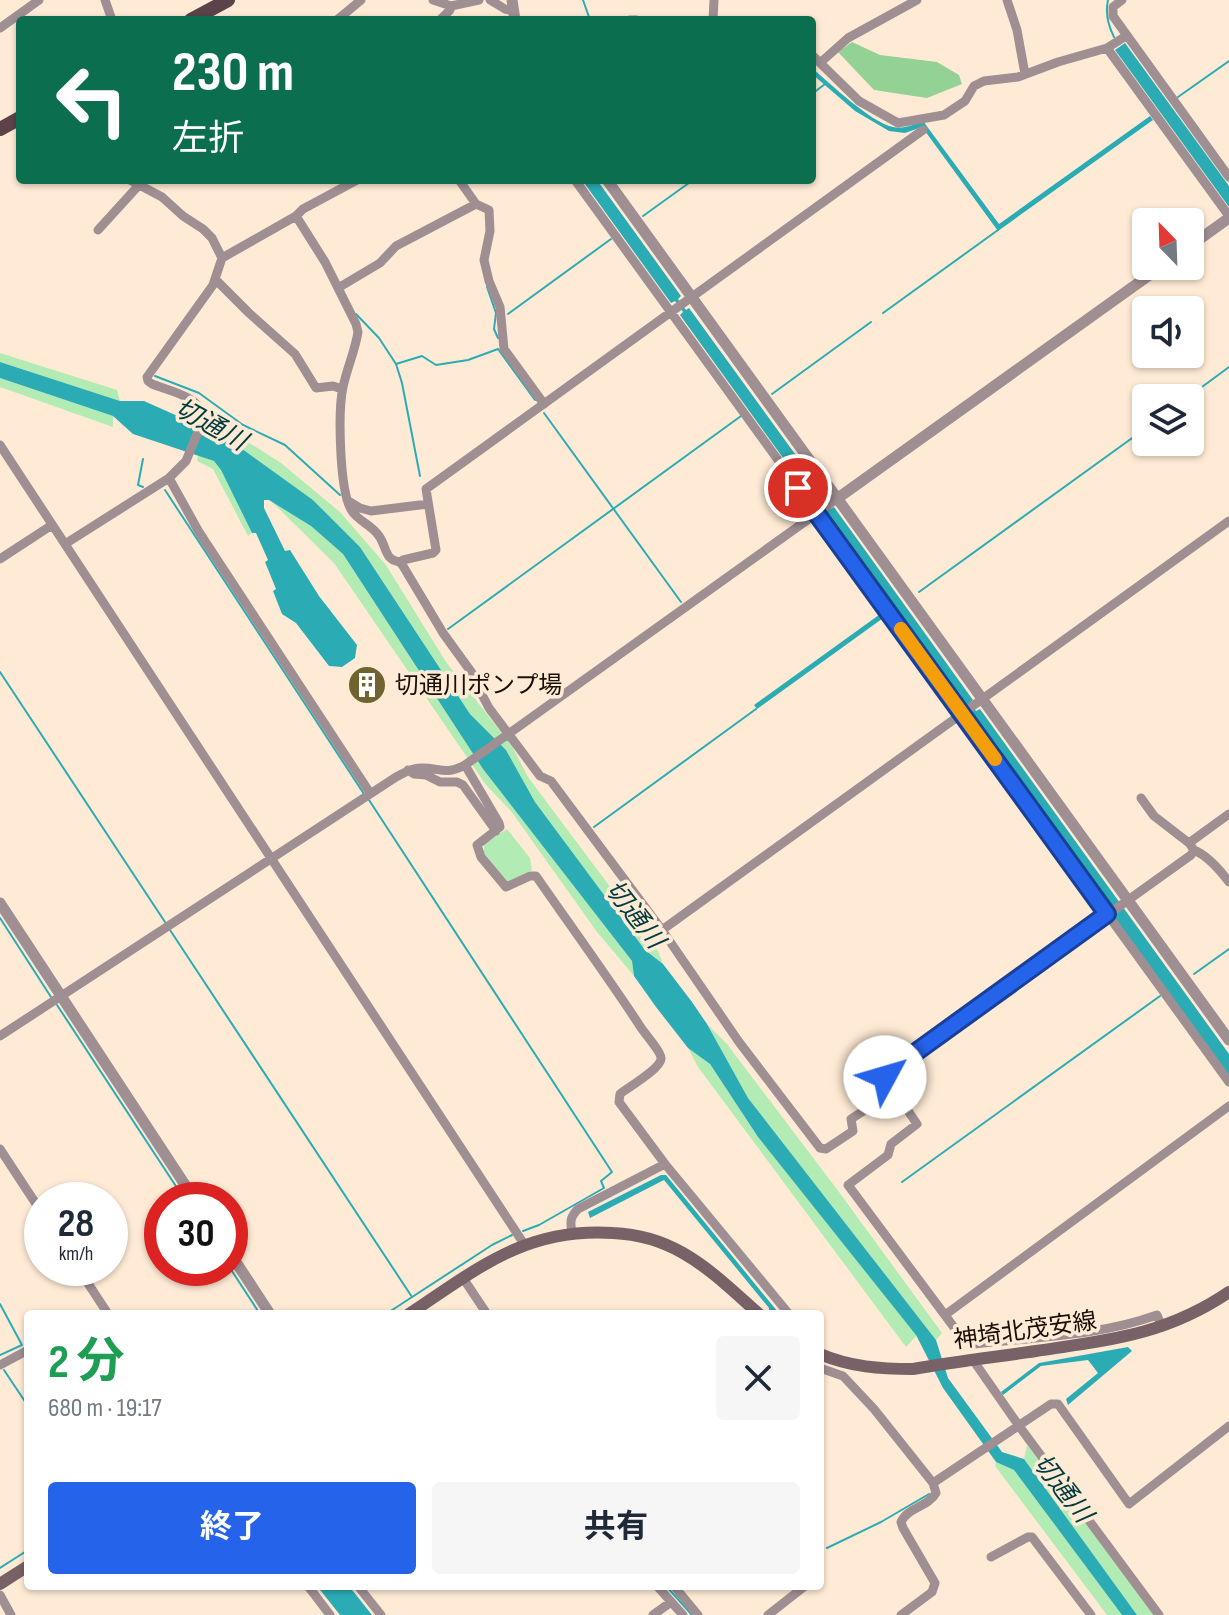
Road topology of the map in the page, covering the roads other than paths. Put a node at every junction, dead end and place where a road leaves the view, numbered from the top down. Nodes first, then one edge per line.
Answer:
1 (39, 0) edge
2 (228, 0) edge
3 (361, 0) edge
4 (433, 0) edge
5 (479, 0) edge
6 (490, 0) edge
7 (917, 0) edge
8 (1007, 0) edge
9 (1122, 0) edge
10 (451, 6) junction
11 (514, 10) edge
12 (17, 16) edge
13 (198, 16) edge
14 (342, 16) edge
15 (444, 16) edge
16 (1126, 36) junction
17 (1107, 48) junction
18 (816, 58) edge
19 (821, 62) junction
20 (1025, 74) junction
21 (923, 130) dead end
22 (1229, 177) edge
23 (132, 184) edge
24 (138, 184) edge
25 (350, 184) edge
26 (462, 184) edge
27 (578, 184) edge
28 (609, 184) edge
29 (476, 204) junction
30 (296, 216) junction
31 (1229, 217) edge
32 (98, 230) dead end
33 (1204, 236) edge
34 (222, 258) junction
35 (216, 280) junction
36 (1142, 280) edge
37 (338, 288) junction
38 (681, 305) junction
39 (342, 389) junction
40 (544, 404) junction
41 (0, 445) edge
42 (169, 478) junction
43 (347, 500) junction
44 (428, 504) junction
45 (827, 506) junction
46 (1229, 521) edge
47 (52, 525) junction
48 (65, 544) junction
49 (0, 559) edge
50 (400, 562) junction
51 (971, 706) junction
52 (507, 734) junction
53 (466, 764) junction
54 (408, 770) junction
55 (370, 793) junction
56 (1141, 798) dead end
57 (1229, 814) edge
58 (496, 831) junction
59 (1191, 846) junction
60 (271, 858) junction
61 (1229, 882) edge
62 (1125, 902) junction
63 (0, 903) edge
64 (1108, 914) junction
65 (662, 930) junction
66 (61, 996) junction
67 (0, 1036) edge
68 (1229, 1040) edge
69 (1229, 1082) edge
70 (894, 1091) junction
71 (1229, 1106) edge
72 (0, 1149) edge
73 (665, 1164) junction
74 (183, 1182) edge
75 (24, 1186) edge
76 (572, 1233) junction
77 (524, 1244) junction
78 (248, 1280) edge
79 (88, 1286) edge
80 (469, 1286) junction
81 (1229, 1292) edge
82 (102, 1310) edge
83 (267, 1310) edge
84 (418, 1310) edge
85 (484, 1310) edge
86 (754, 1310) edge
87 (786, 1310) edge
88 (945, 1315) junction
89 (1162, 1327) junction
90 (24, 1352) edge
91 (824, 1355) edge
92 (973, 1360) junction
93 (0, 1365) edge
94 (824, 1369) edge
95 (1019, 1426) junction
96 (1229, 1426) edge
97 (933, 1483) junction
98 (991, 1557) dead end
99 (24, 1569) edge
100 (0, 1584) edge
101 (311, 1590) edge
102 (361, 1590) edge
103 (660, 1590) edge
104 (677, 1590) edge
105 (800, 1590) edge
106 (0, 1595) edge
107 (671, 1602) junction
108 (8, 1610) edge
109 (330, 1615) edge
110 (381, 1615) edge
111 (653, 1615) edge
112 (683, 1615) edge
113 (698, 1615) edge
114 (768, 1615) edge
115 (901, 1615) edge
116 (1091, 1615) edge
117 (1159, 1615) edge

1 - 12 street
2 - 13 main road
3 - 14 street
4 - 10 street
5 - 10 street
6 - 11 street
7 - 19 street
8 - 20 street
9 - 16 street
10 - 15 street
16 - 17 street
16 - 22 street
17 - 20 street
17 - 31 street
18 - 19 street
19 - 20 street
21 - 38 street
23 - 32 street
24 - 34 street
25 - 30 street
26 - 29 street
27 - 38 street
28 - 38 street
29 - 37 street
29 - 40 street
30 - 34 street
30 - 37 street
31 - 33 street
34 - 35 street
35 - 39 street
35 - 42 street
36 - 45 street
37 - 39 street
38 - 40 street
38 - 45 street
38 - 45 street
39 - 43 street
40 - 44 street
41 - 47 street
42 - 48 street
42 - 55 street
43 - 44 street
43 - 50 street
44 - 50 street
45 - 51 street
45 - 51 street
45 - 52 street
46 - 51 street
47 - 48 street
47 - 49 street
48 - 60 street
50 - 52 street
51 - 62 street
51 - 64 street
51 - 65 street
52 - 53 street
52 - 65 street
53 - 54 street
53 - 58 street
54 - 55 street
54 - 58 street
55 - 60 street
56 - 59 street
57 - 59 street
58 - 73 street
59 - 61 street
59 - 62 street
60 - 66 street
60 - 77 street
62 - 64 street
62 - 68 street
63 - 66 street
64 - 69 street
64 - 70 street
65 - 70 street
66 - 67 street
66 - 74 street
70 - 88 street
71 - 88 street
72 - 75 street
73 - 76 street
73 - 87 street
76 - 77 main road
76 - 86 main road
77 - 80 main road
78 - 83 street
79 - 82 street
80 - 84 main road
80 - 85 street
81 - 89 main road, 神埼北茂安線
88 - 89 street
89 - 92 main road, 神埼北茂安線
90 - 93 street
91 - 92 main road, 神埼北茂安線
92 - 95 street
94 - 97 street
95 - 96 street
95 - 97 street
95 - 117 street
97 - 115 street
98 - 116 street
99 - 100 main road
101 - 109 street
102 - 110 street
103 - 107 street
104 - 113 street
105 - 114 street
106 - 108 street
107 - 111 street
107 - 112 street

